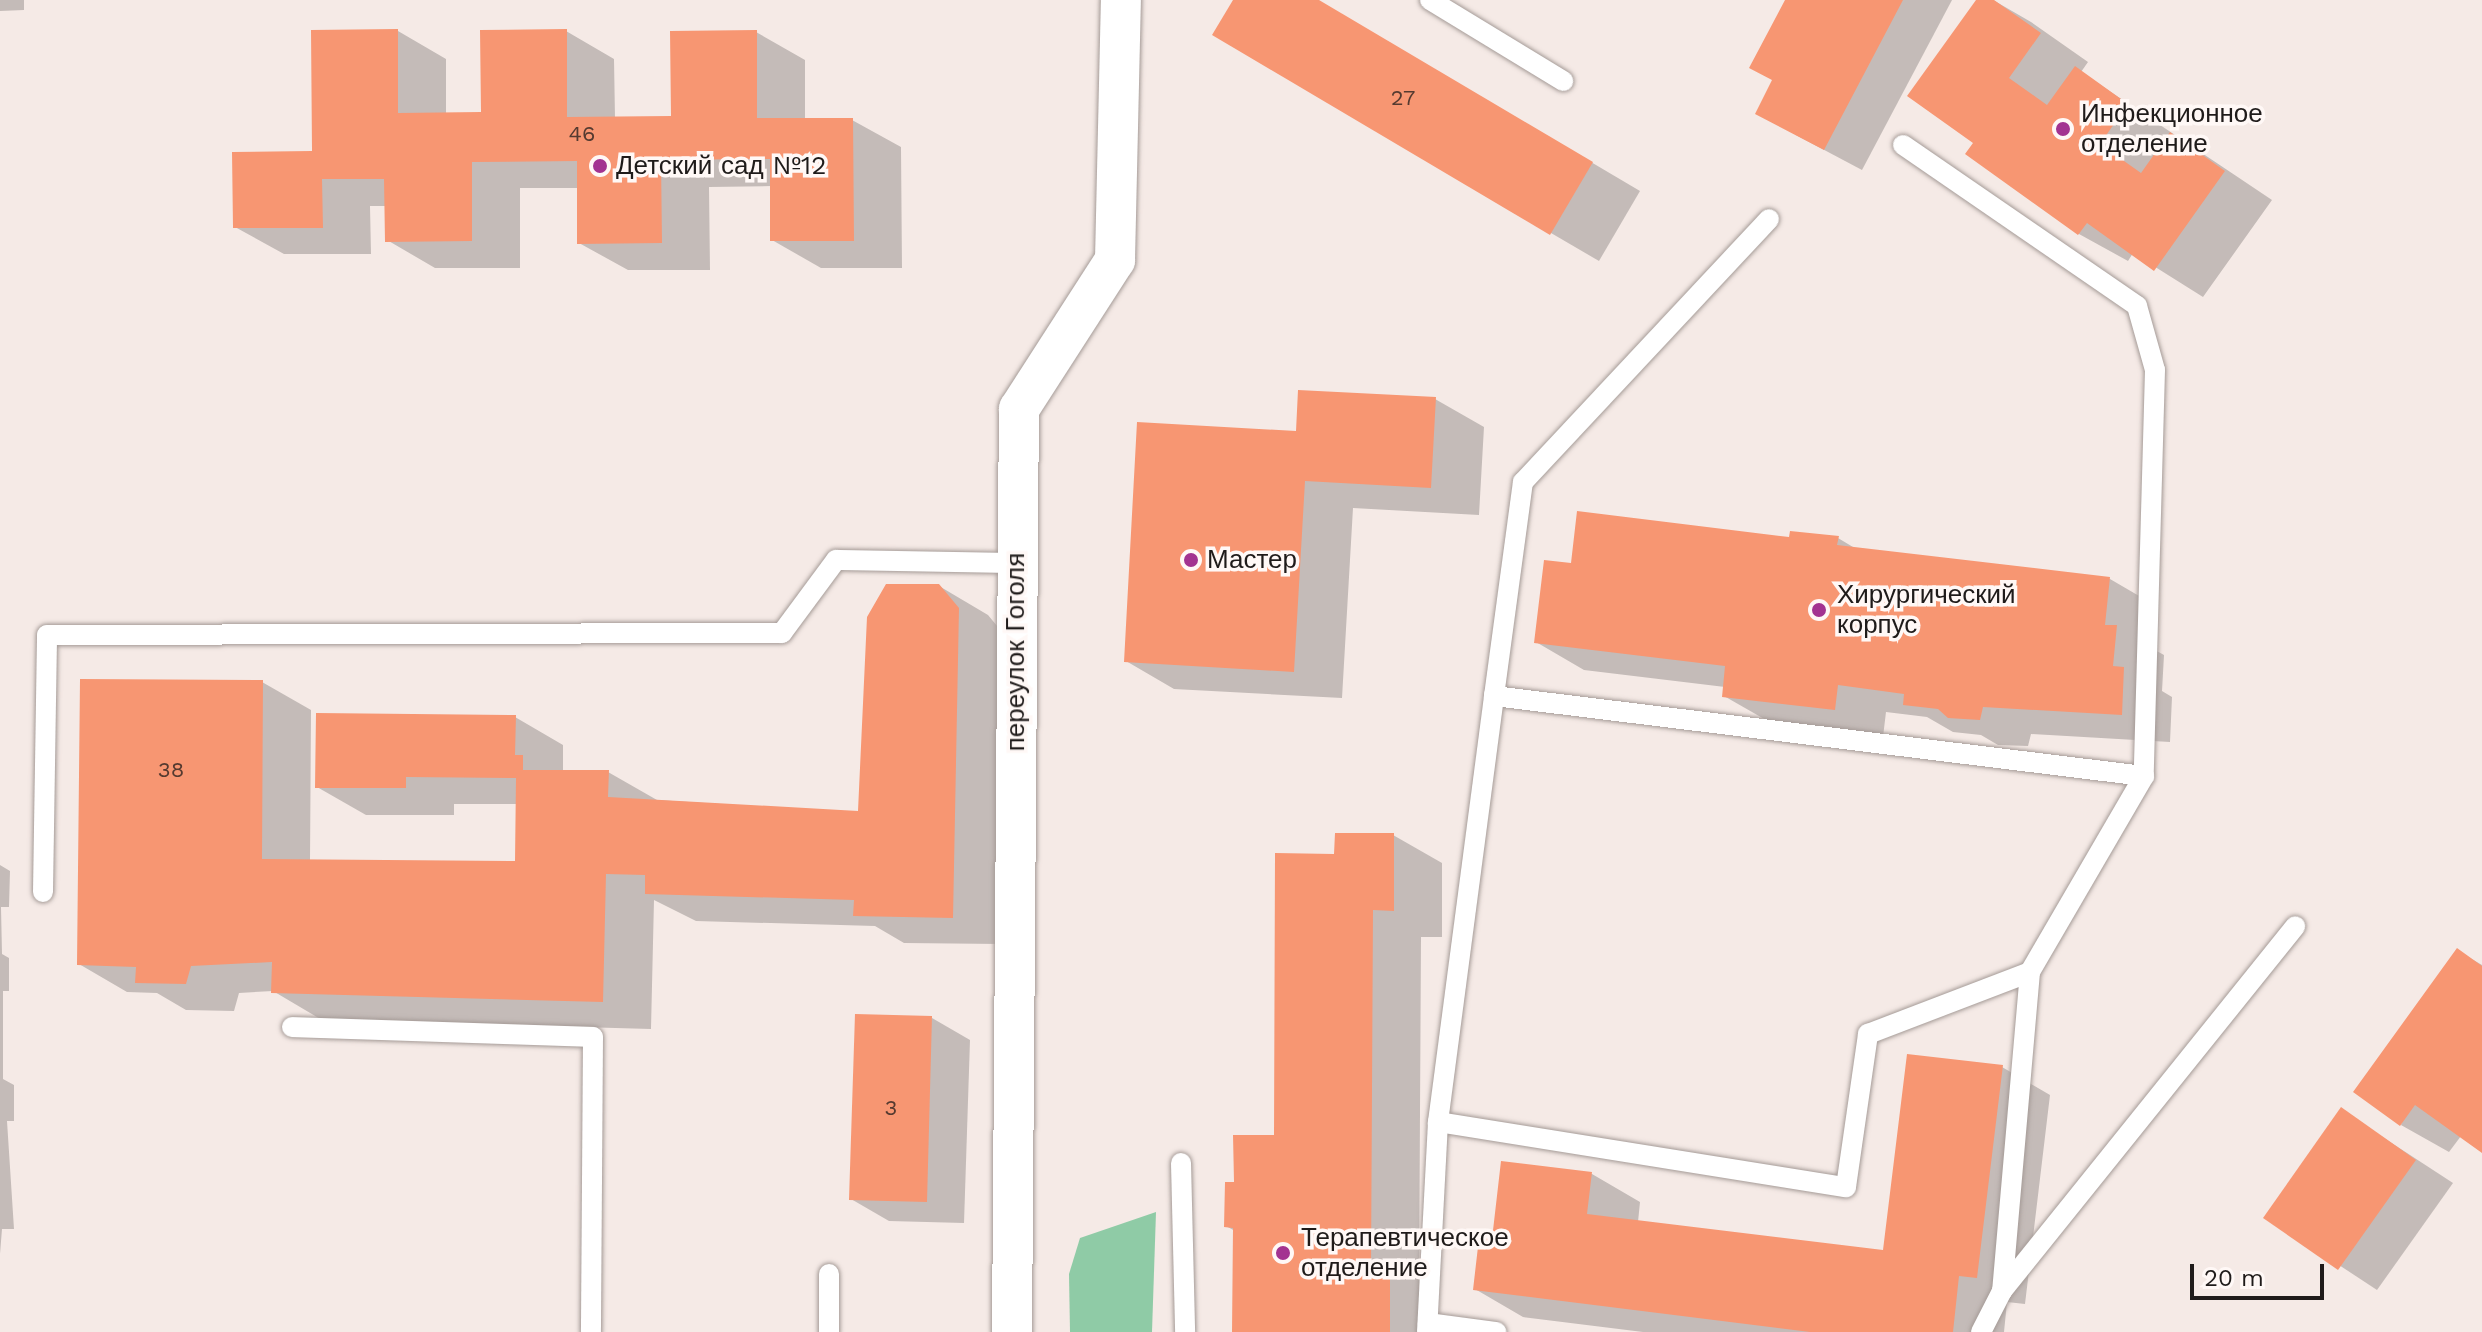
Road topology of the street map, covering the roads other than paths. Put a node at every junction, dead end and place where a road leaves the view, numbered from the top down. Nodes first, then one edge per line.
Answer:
1 (1121, 0) edge
2 (1430, 0) edge
3 (1563, 81) dead end
4 (1903, 145) dead end
5 (1769, 219) dead end
6 (1016, 563) junction
7 (1494, 696) junction
8 (2144, 776) junction
9 (43, 892) dead end
10 (2295, 926) dead end
11 (2030, 972) junction
12 (292, 1027) dead end
13 (1438, 1122) junction
14 (1181, 1163) dead end
15 (829, 1274) dead end
16 (2002, 1291) junction
17 (1428, 1328) edge
18 (591, 1332) edge
19 (829, 1332) edge
20 (1012, 1332) edge
21 (1185, 1332) edge
22 (1496, 1332) edge
23 (1981, 1332) edge

1 - 6 street, переулок Гоголя
2 - 3 lane
4 - 8 lane
5 - 7 lane
6 - 9 lane
6 - 20 street, переулок Гоголя
7 - 8 lane
7 - 13 lane
8 - 11 lane
10 - 16 lane
11 - 13 lane
11 - 16 lane
12 - 18 lane
13 - 17 lane
14 - 21 lane
15 - 19 lane
16 - 23 lane
17 - 22 lane

